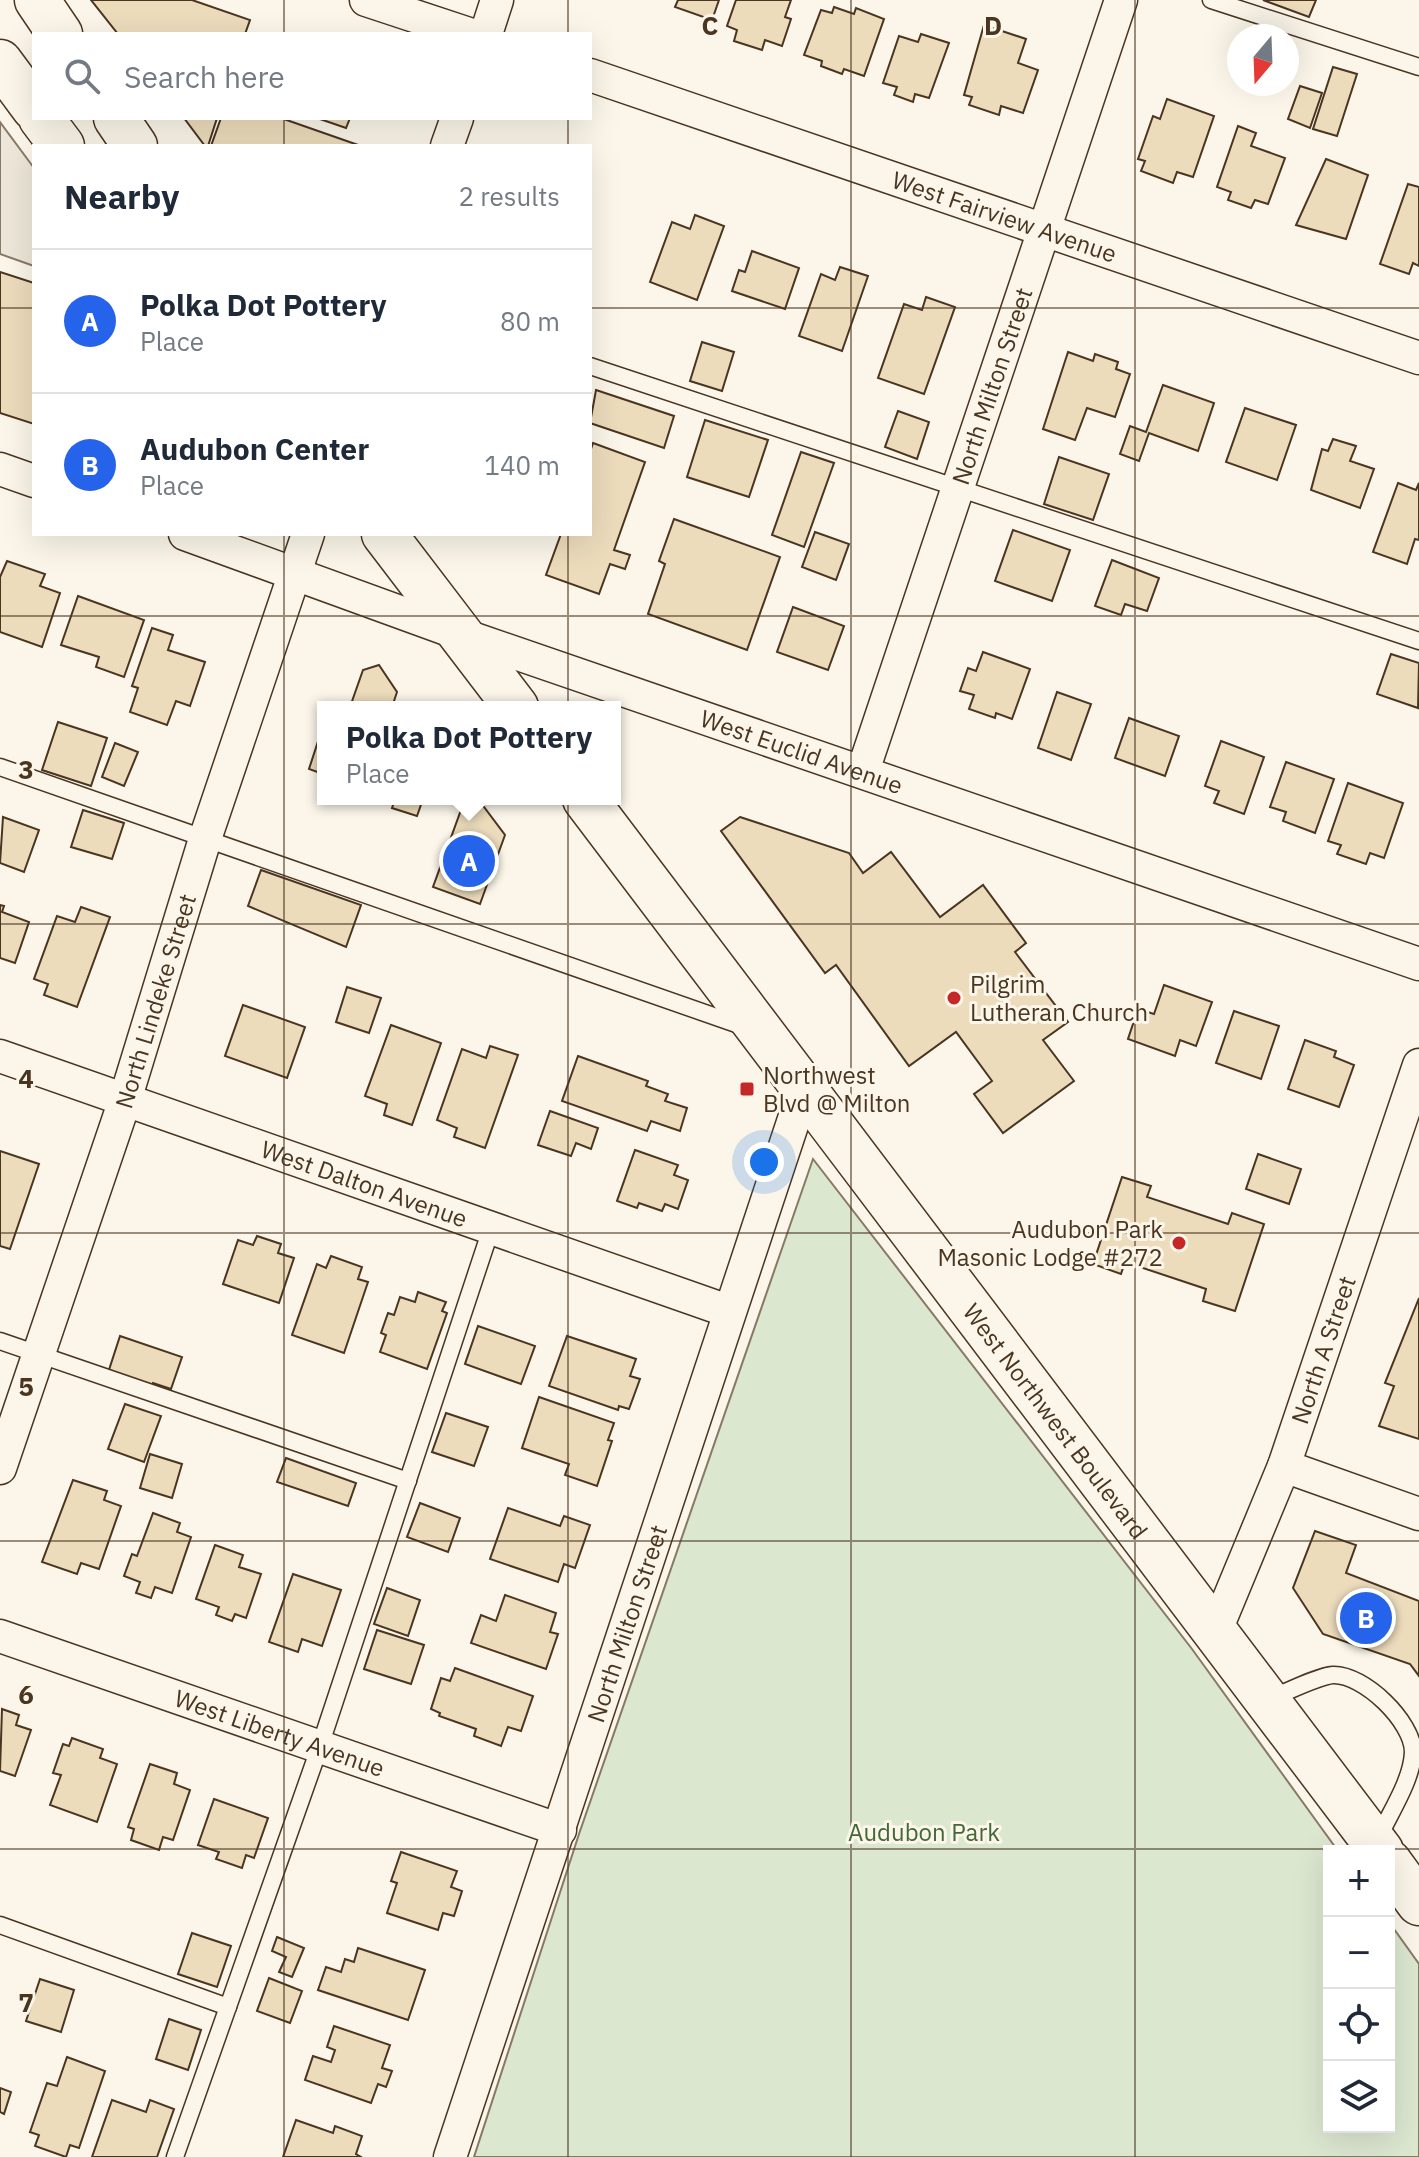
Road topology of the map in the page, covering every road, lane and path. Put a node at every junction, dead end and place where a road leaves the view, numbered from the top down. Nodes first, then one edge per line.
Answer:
1 (37, 0) edge
2 (366, 0) edge
3 (497, 0) edge
4 (1121, 0) edge
5 (1211, 0) edge
6 (59, 32) edge
7 (463, 32) edge
8 (487, 32) edge
9 (0, 62) edge
10 (1419, 67) edge
11 (592, 76) edge
12 (32, 105) edge
13 (42, 120) edge
14 (117, 120) edge
15 (456, 120) edge
16 (60, 144) edge
17 (134, 144) edge
18 (448, 144) edge
19 (1046, 230) junction
20 (1419, 358) edge
21 (592, 367) edge
22 (0, 469) edge
23 (32, 480) edge
24 (958, 487) junction
25 (191, 536) edge
26 (307, 536) edge
27 (386, 536) edge
28 (294, 572) junction
29 (463, 635) junction
30 (1419, 641) edge
31 (512, 701) edge
32 (0, 767) edge
33 (863, 771) junction
34 (590, 805) edge
35 (205, 839) junction
36 (1418, 959) edge
37 (760, 1032) junction
38 (0, 1056) edge
39 (1419, 1065) edge
40 (804, 1089) junction
41 (125, 1100) junction
42 (491, 1229) junction
43 (728, 1311) junction
44 (0, 1341) edge
45 (39, 1355) junction
46 (1284, 1466) junction
47 (0, 1468) edge
48 (408, 1481) junction
49 (1419, 1514) edge
50 (1216, 1630) junction
51 (0, 1636) edge
52 (1268, 1699) junction
53 (320, 1746) junction
54 (560, 1830) junction
55 (1376, 1845) edge
56 (1384, 1845) edge
57 (1395, 1871) edge
58 (1419, 1903) edge
59 (0, 1925) edge
60 (228, 2007) junction
61 (175, 2157) edge
62 (450, 2157) edge

1 - 6 main road
2 - 7 street
3 - 8 street
4 - 19 street, North Milton Street
5 - 10 lane
9 - 12 main road
11 - 19 street, West Fairview Avenue
13 - 16 main road
14 - 17 main road
15 - 18 street
19 - 20 street, West Fairview Avenue
19 - 24 street, North Milton Street
21 - 24 lane
22 - 23 street
24 - 30 lane
24 - 33 street, North Milton Street
25 - 28 street, West Euclid Avenue
26 - 28 street, North Lindeke Street
27 - 29 main road
28 - 29 street, West Euclid Avenue
28 - 35 street, North Lindeke Street
29 - 31 main road
29 - 33 street, West Euclid Avenue
32 - 35 lane
33 - 36 street, West Euclid Avenue
34 - 37 main road, West Northwest Boulevard
35 - 37 lane
35 - 41 street, North Lindeke Street
37 - 40 main road, West Northwest Boulevard
38 - 41 street, West Dalton Avenue
39 - 46 street, North A Street
40 - 43 street, North Milton Street
40 - 50 main road, West Northwest Boulevard
41 - 42 street, West Dalton Avenue
41 - 45 street, North Lindeke Street
42 - 43 street, West Dalton Avenue
42 - 48 lane
43 - 54 street, North Milton Street
44 - 45 lane
45 - 47 street, North Lindeke Street
45 - 48 lane
46 - 49 street
46 - 50 street, North A Street
48 - 53 lane
50 - 52 main road, West Northwest Boulevard
51 - 53 street, West Liberty Avenue
52 - 55 main road, West Northwest Boulevard
52 - 56 lane
53 - 54 street, West Liberty Avenue
53 - 60 lane
54 - 62 street, North Milton Street
57 - 58 main road, West Northwest Boulevard
59 - 60 lane
60 - 61 lane

